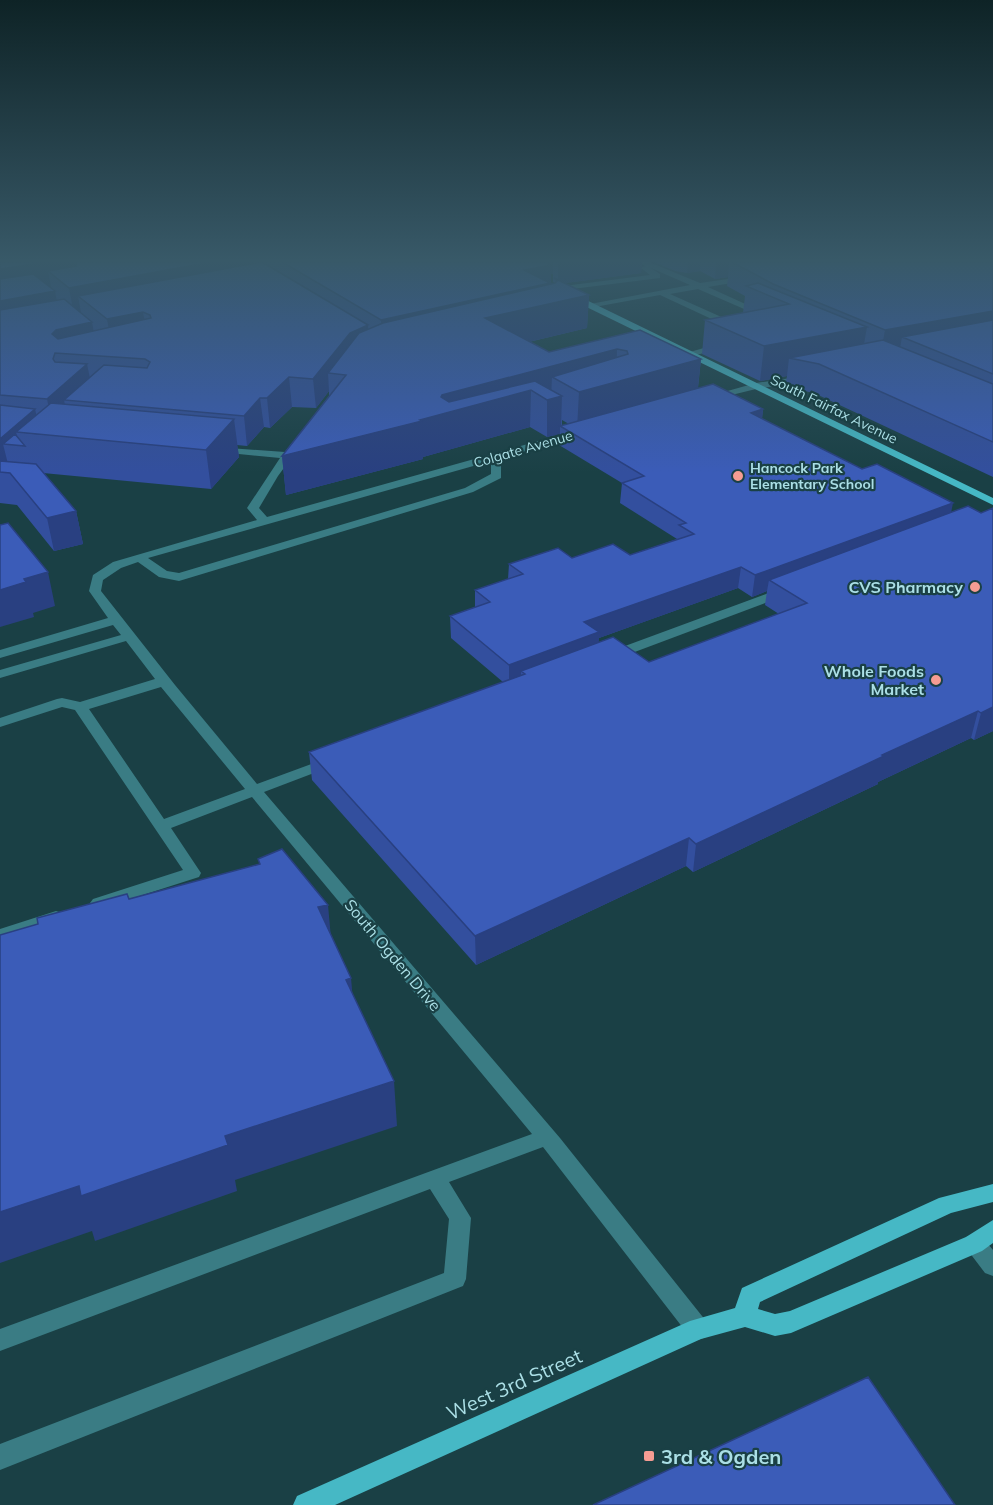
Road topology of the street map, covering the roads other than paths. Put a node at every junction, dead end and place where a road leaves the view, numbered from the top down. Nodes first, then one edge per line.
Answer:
1 (644, 332) edge
2 (737, 342) edge
3 (688, 354) junction
4 (812, 378) edge
5 (756, 386) junction
6 (704, 399) edge
7 (558, 424) edge
8 (302, 438) edge
9 (208, 448) edge
10 (288, 456) junction
11 (496, 456) junction
12 (993, 502) edge
13 (264, 521) junction
14 (139, 557) junction
15 (97, 578) joint
16 (800, 585) edge
17 (116, 620) junction
18 (130, 636) junction
19 (0, 654) edge
20 (600, 660) edge
21 (0, 674) edge
22 (165, 681) junction
23 (80, 707) junction
24 (0, 723) edge
25 (345, 757) edge
26 (255, 791) junction
27 (161, 826) junction
28 (0, 934) edge
29 (546, 1137) junction
30 (435, 1178) junction
31 (993, 1193) edge
32 (993, 1230) edge
33 (974, 1244) junction
34 (993, 1266) edge
35 (745, 1316) junction
36 (698, 1329) junction
37 (0, 1340) edge
38 (0, 1456) edge
39 (306, 1505) edge

1 - 3 main road, South Fairfax Avenue
2 - 3 street
3 - 5 main road, South Fairfax Avenue
4 - 5 street
5 - 6 street
5 - 12 main road, South Fairfax Avenue
7 - 11 street, Colgate Avenue
8 - 10 street
9 - 10 street
10 - 13 street
11 - 13 street, Colgate Avenue
11 - 14 street
13 - 14 street, Colgate Avenue
14 - 15 street, Colgate Avenue
15 - 17 street, South Ogden Drive
16 - 20 street
17 - 18 street, South Ogden Drive
17 - 19 street
18 - 21 street
18 - 22 street, South Ogden Drive
22 - 23 street
22 - 26 street, South Ogden Drive
23 - 24 street
23 - 27 street
25 - 26 street
26 - 27 street
26 - 29 street, South Ogden Drive
27 - 28 street
29 - 30 street
29 - 36 street, South Ogden Drive
30 - 37 street
30 - 38 street
31 - 35 main road
32 - 33 main road
33 - 34 street
33 - 35 main road
35 - 36 main road, West 3rd Street
36 - 39 main road, West 3rd Street

